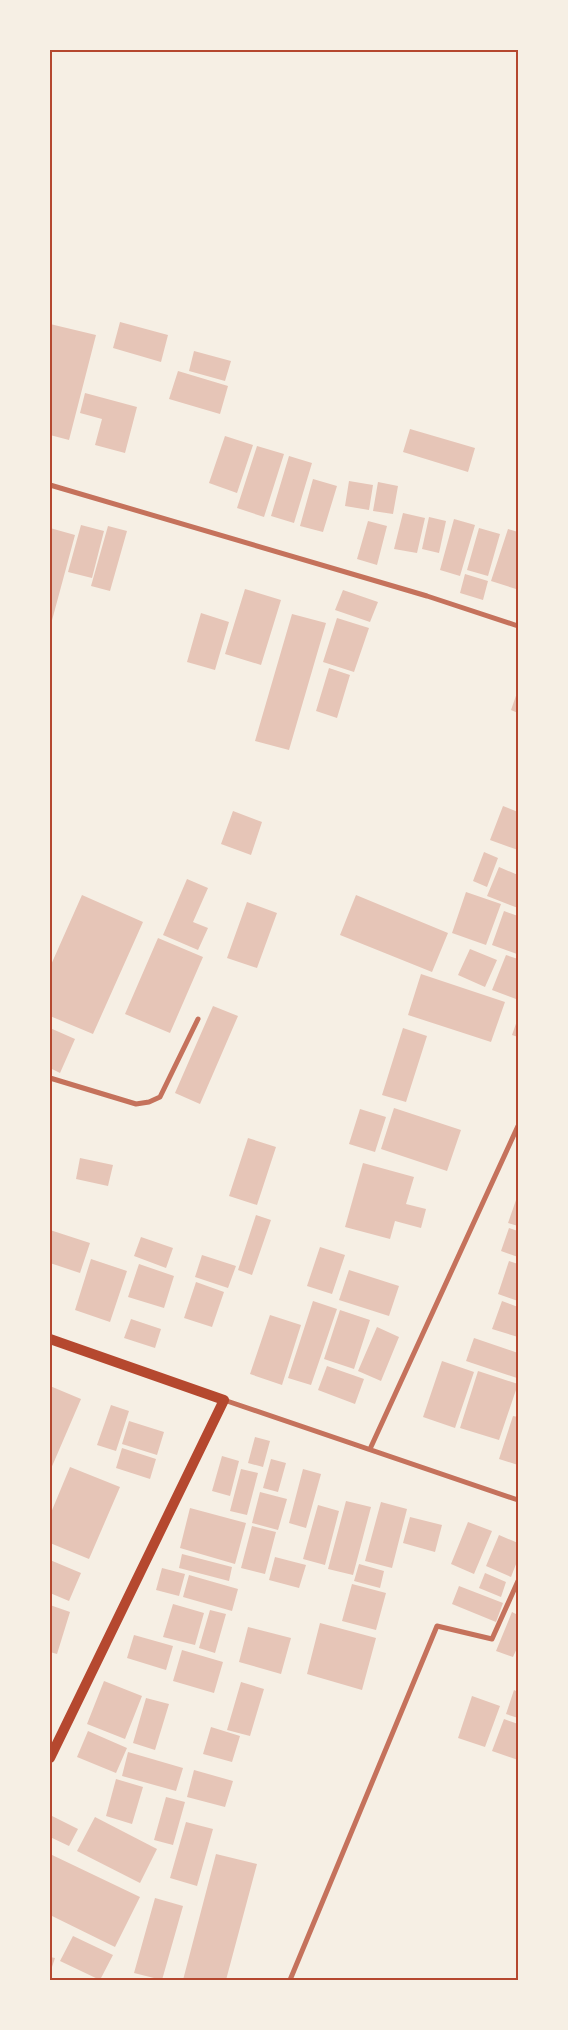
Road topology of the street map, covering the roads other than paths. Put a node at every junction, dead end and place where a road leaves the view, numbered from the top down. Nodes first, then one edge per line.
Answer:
1 (50, 485) edge
2 (518, 626) edge
3 (198, 1019) dead end
4 (50, 1078) edge
5 (518, 1126) edge
6 (50, 1339) edge
7 (224, 1400) junction
8 (370, 1449) junction
9 (518, 1500) edge
10 (518, 1581) edge
11 (50, 1758) edge
12 (290, 1980) edge

1 - 2 street
3 - 4 street
5 - 8 street
6 - 7 main road
7 - 8 street
7 - 11 main road
8 - 9 street
10 - 12 street

